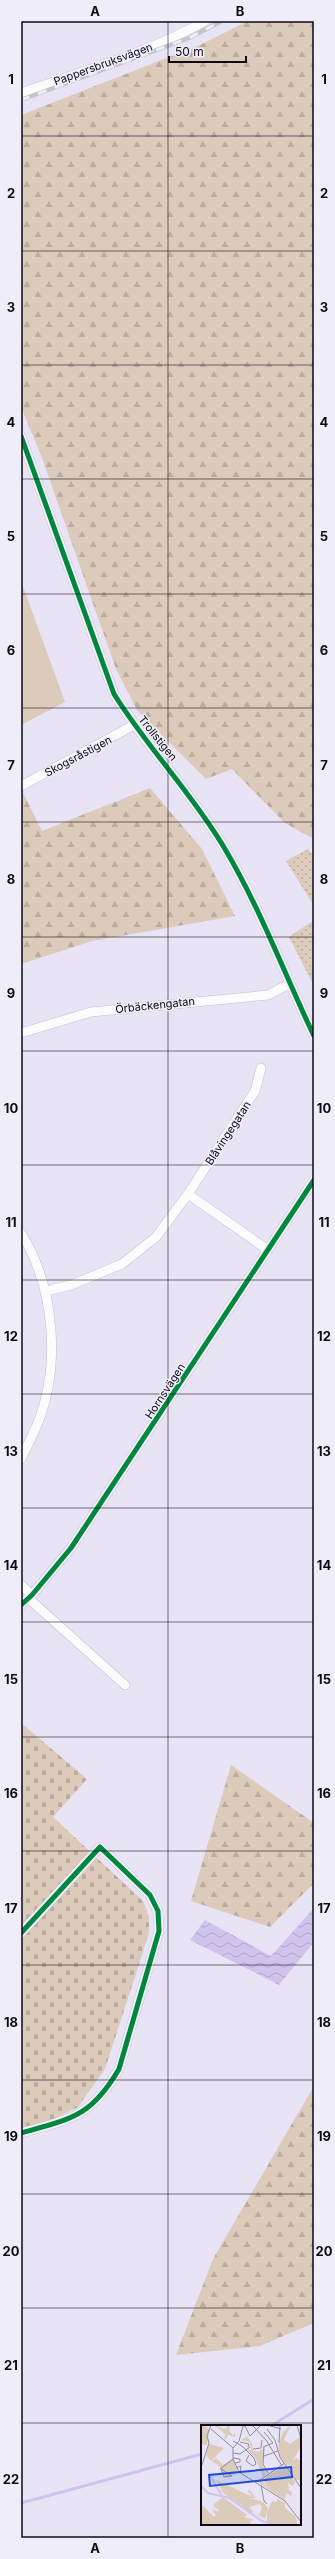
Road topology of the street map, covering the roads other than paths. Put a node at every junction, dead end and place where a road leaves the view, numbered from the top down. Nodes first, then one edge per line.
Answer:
1 (205, 21) edge
2 (21, 93) edge
3 (21, 436) edge
4 (134, 725) junction
5 (21, 786) edge
6 (289, 984) junction
7 (21, 1033) edge
8 (314, 1036) edge
9 (261, 1068) dead end
10 (314, 1180) edge
11 (188, 1194) junction
12 (21, 1233) edge
13 (268, 1250) junction
14 (46, 1291) junction
15 (21, 1459) edge
16 (21, 1585) edge
17 (27, 1599) edge
18 (125, 1685) dead end
19 (21, 1933) edge
20 (21, 2133) edge

1 - 2 street, Pappersbruksvägen
3 - 4 street, Trollstigen
4 - 5 street, Skogsråstigen
4 - 6 street, Trollstigen
6 - 7 street, Örbäckengatan
6 - 8 street, Trollstigen
9 - 11 street, Blåvingegatan
10 - 13 street, Hornsvägen
11 - 13 street
11 - 14 street, Blåvingegatan
12 - 14 street
13 - 17 street, Hornsvägen
14 - 15 street
16 - 17 street
17 - 18 street
19 - 20 street

